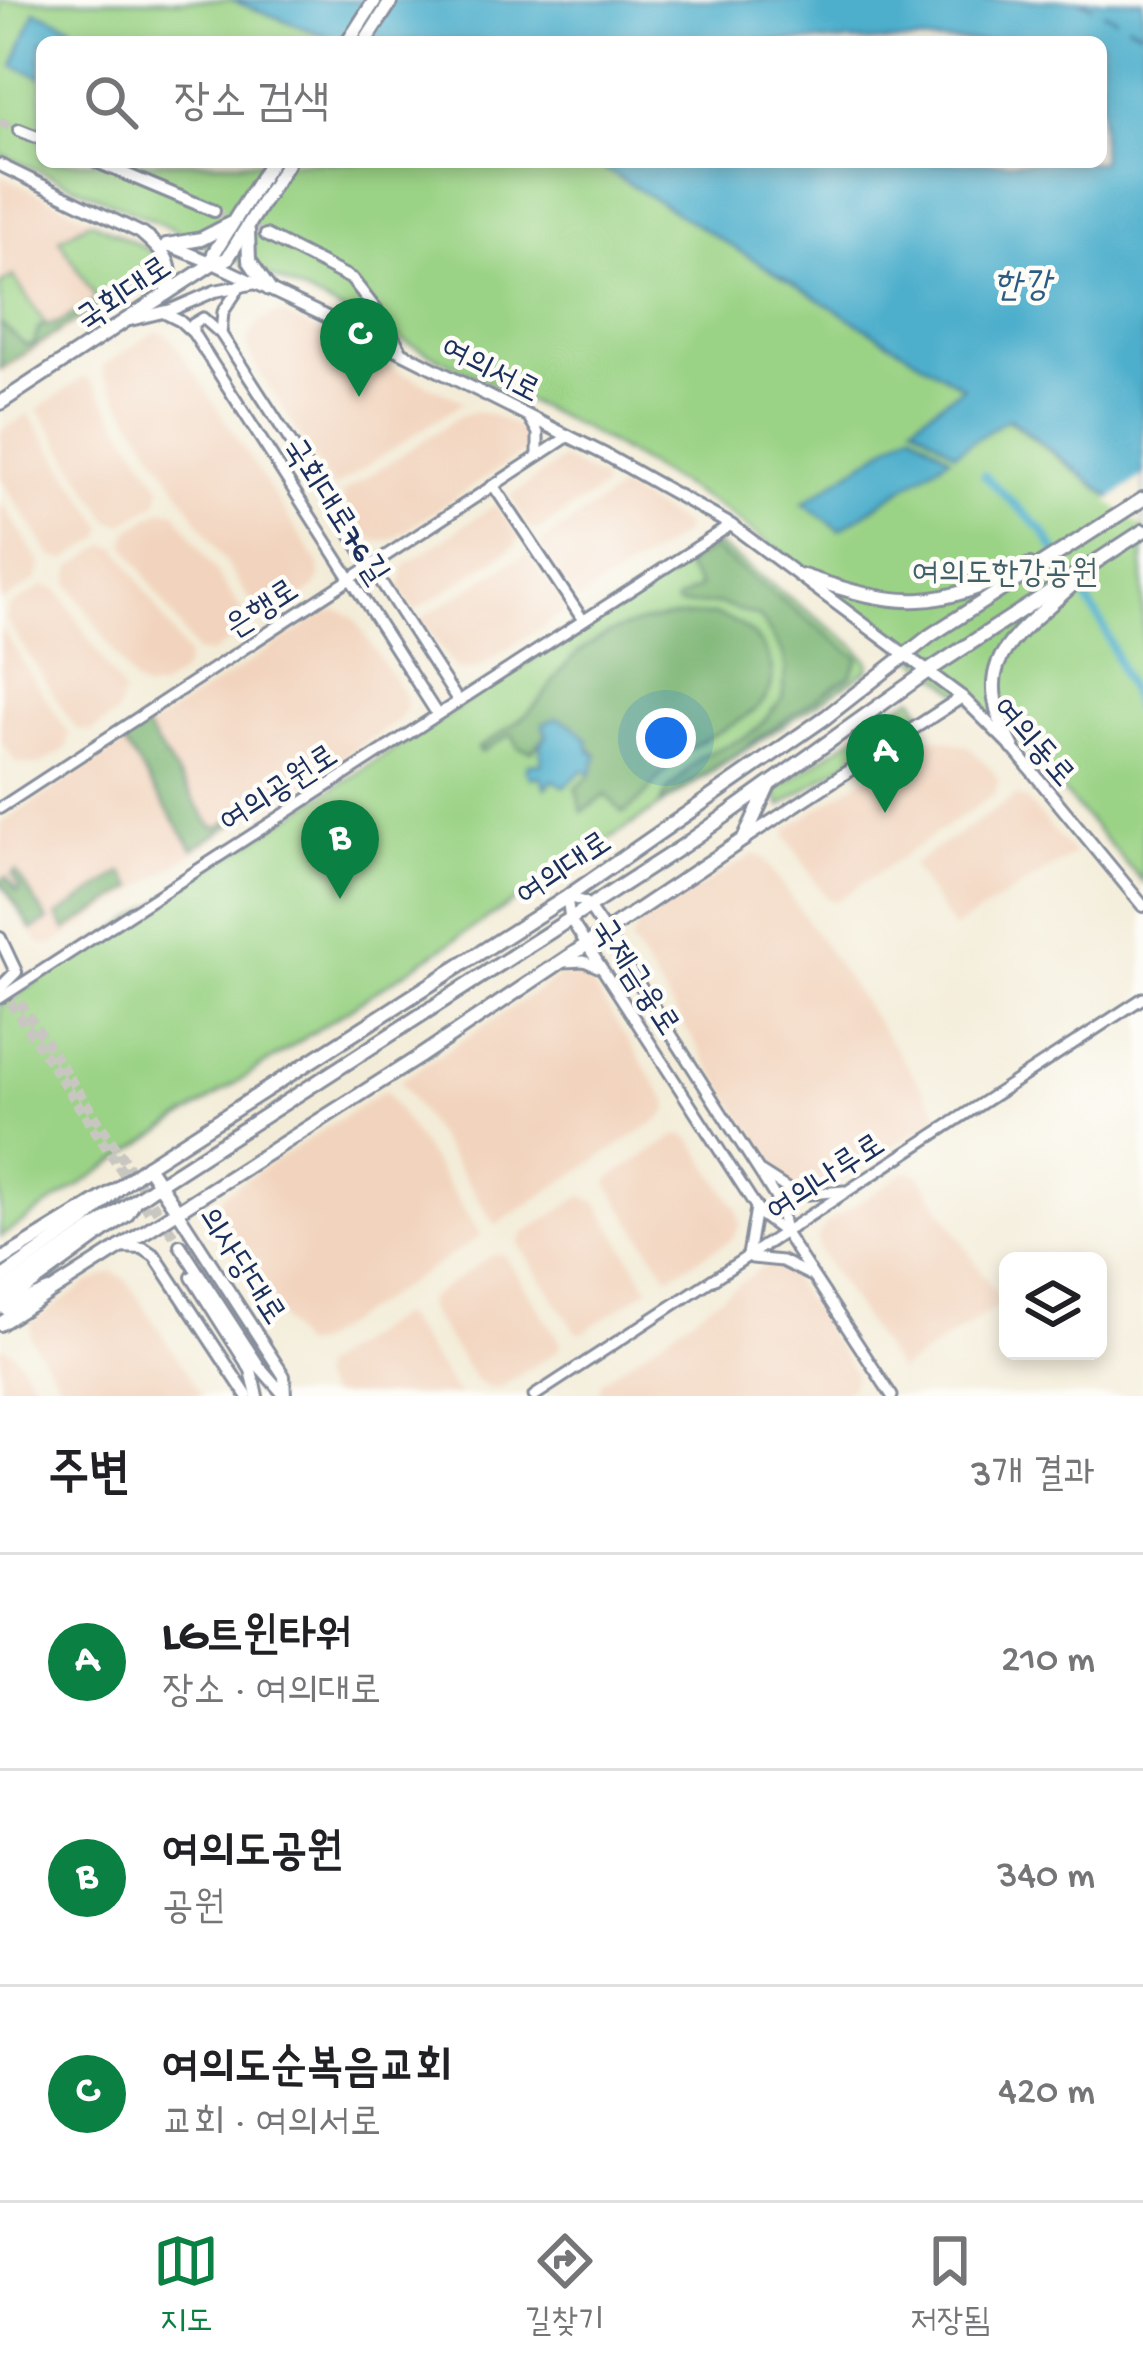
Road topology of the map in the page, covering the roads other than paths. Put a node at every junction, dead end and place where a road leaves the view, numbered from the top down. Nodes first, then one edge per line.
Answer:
1 (375, 0) edge
2 (392, 0) edge
3 (352, 36) edge
4 (369, 36) edge
5 (19, 130) tunnel mouth
6 (36, 137) edge
7 (0, 165) edge
8 (111, 168) edge
9 (268, 168) edge
10 (283, 168) edge
11 (253, 203) junction
12 (214, 211) tunnel mouth
13 (233, 223) junction
14 (249, 224) junction
15 (143, 234) junction
16 (266, 236) tunnel mouth
17 (166, 245) junction
18 (213, 262) junction
19 (241, 284) junction
20 (263, 286) junction
21 (167, 293) junction
22 (162, 313) junction
23 (127, 321) junction
24 (193, 333) junction
25 (221, 334) junction
26 (401, 352) junction
27 (0, 403) edge
28 (528, 416) junction
29 (569, 436) junction
30 (536, 457) junction
31 (494, 485) junction
32 (1143, 499) edge
33 (731, 525) junction
34 (345, 526) junction
35 (1143, 531) edge
36 (326, 541) junction
37 (1075, 544) junction
38 (1101, 559) junction
39 (370, 566) junction
40 (803, 576) junction
41 (351, 579) junction
42 (394, 603) junction
43 (375, 616) junction
44 (584, 620) junction
45 (905, 653) junction
46 (928, 671) junction
47 (962, 698) junction
48 (458, 701) junction
49 (437, 714) junction
50 (1013, 748) junction
51 (769, 784) junction
52 (0, 808) edge
53 (744, 839) junction
54 (567, 897) junction
55 (1143, 906) edge
56 (588, 908) junction
57 (570, 920) junction
58 (604, 931) junction
59 (0, 937) edge
60 (585, 944) junction
61 (559, 962) junction
62 (601, 968) junction
63 (1, 979) edge
64 (27, 980) junction
65 (0, 998) edge
66 (1143, 998) edge
67 (147, 1166) junction
68 (758, 1170) junction
69 (159, 1184) junction
70 (119, 1188) junction
71 (850, 1190) junction
72 (133, 1204) junction
73 (756, 1208) junction
74 (176, 1209) junction
75 (785, 1233) junction
76 (116, 1248) junction
77 (747, 1258) junction
78 (0, 1261) edge
79 (815, 1278) junction
80 (0, 1279) edge
81 (50, 1291) junction
82 (0, 1292) edge
83 (0, 1310) edge
84 (0, 1324) edge
85 (247, 1396) edge
86 (257, 1396) edge
87 (285, 1396) edge
88 (534, 1396) edge
89 (892, 1396) edge

1 - 3 main road
2 - 4 main road
5 - 6 main road
7 - 15 main road, 여의서로
8 - 12 main road
9 - 11 main road, 국회대로
10 - 11 main road, 국회대로
11 - 13 main road, 국회대로
11 - 14 main road, 국회대로
13 - 17 main road
13 - 18 main road, 국회대로
14 - 18 main road, 국회대로
14 - 20 main road
15 - 17 main road, 여의서로
15 - 21 main road
16 - 26 main road
17 - 18 main road, 여의서로
18 - 20 main road, 여의서로
18 - 21 main road, 국회대로
19 - 20 main road
19 - 22 main road
19 - 25 street
20 - 26 main road, 여의서로
21 - 23 main road, 국회대로
22 - 23 main road
22 - 24 street, 국회대로76길
23 - 27 main road, 국회대로
24 - 25 street
24 - 36 street, 국회대로76길
25 - 34 street, 국회대로76길
26 - 28 main road, 여의서로
28 - 29 main road, 여의서로
28 - 30 street
29 - 30 street, 은행로
29 - 33 main road, 여의서로
30 - 31 street, 은행로
31 - 39 street, 은행로
31 - 44 street
32 - 37 main road, 여의대로
33 - 40 main road, 여의서로
33 - 44 street, 여의공원로
34 - 36 street
34 - 39 street, 국회대로76길
35 - 38 main road, 여의대로
36 - 41 street, 국회대로76길
37 - 40 main road
37 - 45 main road, 여의대로
38 - 46 main road, 여의대로
38 - 50 main road
39 - 41 street, 은행로
39 - 42 street, 국회대로76길
40 - 45 main road, 여의서로
41 - 43 street, 국회대로76길
41 - 52 street, 은행로
42 - 43 street
42 - 48 street, 국회대로76길
43 - 49 street, 국회대로76길
44 - 48 street, 여의공원로
45 - 46 main road, 여의서로
45 - 54 main road, 여의대로
46 - 47 main road, 여의동로
46 - 51 main road, 여의대로
47 - 50 main road, 여의동로
47 - 53 main road
48 - 49 street, 여의공원로
49 - 64 street, 여의공원로
50 - 55 main road, 여의동로
51 - 53 main road
51 - 56 main road, 여의대로
53 - 58 main road
54 - 56 street, 국제금융로
54 - 57 street, 국제금융로
54 - 67 main road, 여의대로
56 - 57 main road, 여의대로
56 - 58 street, 국제금융로
57 - 60 street, 국제금융로
57 - 69 main road, 여의대로
58 - 60 main road
58 - 68 street, 국제금융로
59 - 63 main road
59 - 64 main road
60 - 61 main road
60 - 62 street, 국제금융로
61 - 62 street
61 - 74 main road
62 - 73 street, 국제금융로
64 - 65 street, 여의공원로
66 - 71 street, 여의나루로
67 - 69 main road, 의사당대로
67 - 70 main road, 여의대로
68 - 71 street
68 - 75 street, 국제금융로
69 - 72 main road, 여의대로
69 - 74 main road, 의사당대로
70 - 78 main road, 여의대로
70 - 80 main road
71 - 75 street, 여의나루로
72 - 82 main road, 여의대로
72 - 83 main road
73 - 75 street, 국제금융로
73 - 77 street
74 - 76 main road
74 - 87 main road, 의사당대로
75 - 77 street, 여의나루로
75 - 79 street, 국제금융로
76 - 81 main road
76 - 85 main road
77 - 79 street
77 - 88 street, 여의나루로
79 - 89 street, 국제금융로
81 - 83 main road
81 - 84 main road
86 - 87 main road, 의사당대로

